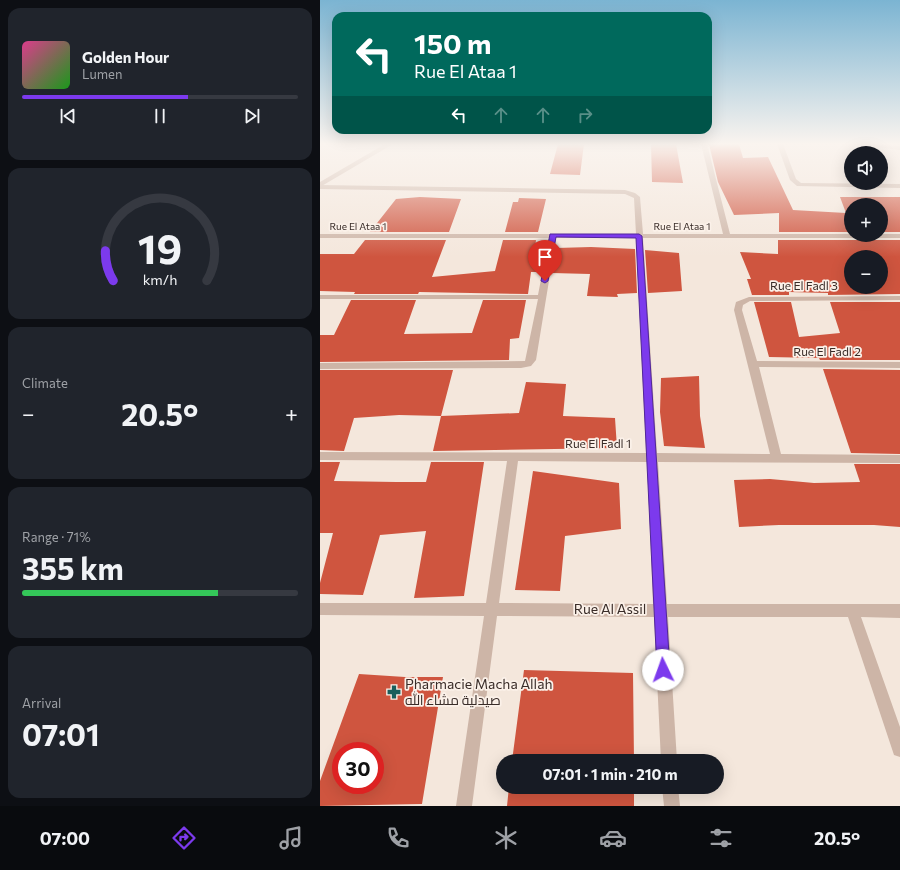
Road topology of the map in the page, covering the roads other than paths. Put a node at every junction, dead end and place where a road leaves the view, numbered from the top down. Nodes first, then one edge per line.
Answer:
1 (713, 182) edge
2 (795, 182) edge
3 (320, 186) edge
4 (900, 186) edge
5 (553, 235) junction
6 (320, 236) edge
7 (639, 236) junction
8 (727, 236) junction
9 (900, 236) edge
10 (542, 296) junction
11 (320, 297) edge
12 (900, 298) edge
13 (754, 364) junction
14 (900, 365) edge
15 (320, 366) edge
16 (320, 456) edge
17 (513, 457) junction
18 (651, 458) junction
19 (777, 459) junction
20 (900, 459) edge
21 (492, 608) junction
22 (320, 609) edge
23 (660, 609) junction
24 (852, 610) junction
25 (900, 611) edge
26 (900, 749) edge
27 (669, 754) edge
28 (671, 794) edge
29 (464, 806) edge
30 (672, 806) edge

1 - 8 street
2 - 4 street
3 - 7 street
5 - 6 street, Rue El Ataa 1
5 - 7 street, Rue El Ataa 1
5 - 10 street
7 - 8 street, Rue El Ataa 1
7 - 18 street
8 - 9 street, Rue El Ataa 1
10 - 11 street
10 - 15 street
12 - 13 street, Rue El Fadl 3
13 - 14 street, Rue El Fadl 2
13 - 19 street
16 - 17 street, Rue El Fadl 1
17 - 18 street, Rue El Fadl 1
17 - 21 street
18 - 19 street, Rue El Fadl 1
18 - 23 street
19 - 20 street, Rue El Fadl 1
21 - 22 street, Rue Al Assil
21 - 23 street, Rue Al Assil
21 - 29 street
23 - 24 street, Rue Al Assil
23 - 27 street
24 - 25 street, Rue Al Assil
24 - 26 street
28 - 30 street

